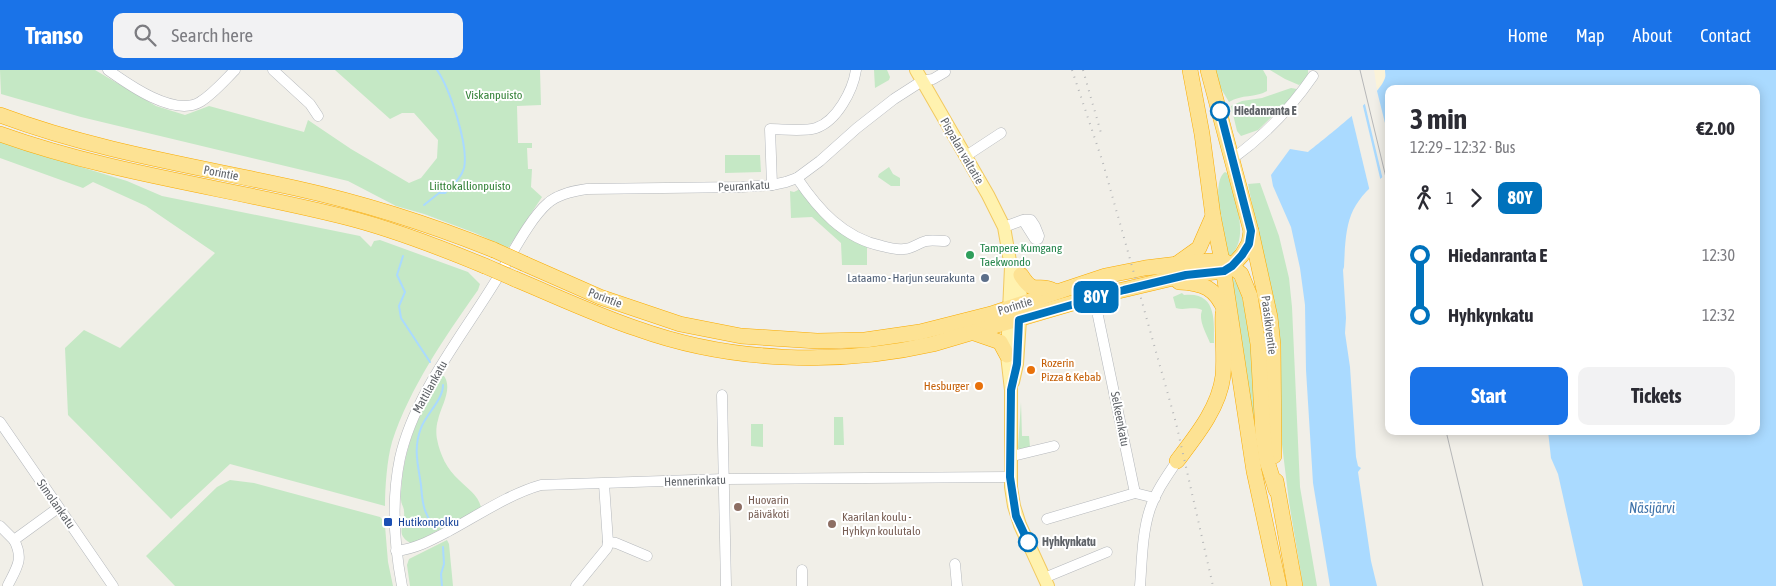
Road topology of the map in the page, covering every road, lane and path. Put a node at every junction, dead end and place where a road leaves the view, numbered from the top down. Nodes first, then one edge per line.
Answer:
1 (108, 70) edge
2 (235, 70) edge
3 (273, 70) edge
4 (856, 70) edge
5 (1190, 70) edge
6 (1208, 70) edge
7 (945, 72) dead end
8 (919, 76) edge
9 (1313, 76) dead end
10 (0, 115) edge
11 (318, 116) dead end
12 (1001, 133) dead end
13 (0, 134) edge
14 (966, 156) junction
15 (1232, 159) junction
16 (797, 178) junction
17 (772, 185) junction
18 (539, 212) joint
19 (1213, 216) junction
20 (1023, 220) dead end
21 (1005, 230) junction
22 (1251, 231) junction
23 (945, 241) dead end
24 (1178, 264) junction
25 (1226, 266) junction
26 (1021, 275) junction
27 (1165, 281) junction
28 (1226, 292) junction
29 (1058, 293) junction
30 (1223, 307) junction
31 (1015, 314) junction
32 (1098, 316) dead end
33 (1232, 329) junction
34 (974, 333) junction
35 (1007, 355) junction
36 (1011, 390) junction
37 (722, 396) dead end
38 (0, 422) edge
39 (1054, 446) dead end
40 (1010, 455) junction
41 (1177, 461) joint
42 (1010, 477) junction
43 (725, 480) junction
44 (604, 484) junction
45 (1276, 490) junction
46 (1134, 493) junction
47 (1155, 498) junction
48 (58, 508) junction
49 (1047, 519) dead end
50 (0, 526) edge
51 (14, 540) junction
52 (608, 542) junction
53 (396, 551) junction
54 (1107, 552) dead end
55 (647, 556) dead end
56 (955, 564) dead end
57 (802, 570) dead end
58 (1046, 582) edge
59 (8, 585) edge
60 (113, 586) edge
61 (402, 586) edge
62 (576, 586) edge
63 (726, 586) edge
64 (802, 586) edge
65 (957, 586) edge
66 (1140, 586) edge
67 (1279, 586) edge
68 (1295, 586) edge

1 - 2 street
3 - 11 street
4 - 17 street
5 - 19 highway
6 - 15 highway, Paasikiventie
7 - 8 street, Peurankatu
8 - 14 main road, Pispalan valtatie
8 - 16 street, Peurankatu
9 - 15 street
10 - 31 highway, Porintie, bridge
12 - 14 street
13 - 34 highway, Porintie, bridge
14 - 21 main road, Pispalan valtatie
15 - 22 highway, Paasikiventie
16 - 17 street, Peurankatu
16 - 23 street
17 - 18 street, Peurankatu
18 - 53 street, Mattilankatu
19 - 24 highway
19 - 25 highway
20 - 21 street
21 - 26 main road, Pispalan valtatie
21 - 31 main road, Pispalan valtatie
22 - 25 highway
22 - 45 highway, Paasikiventie
24 - 25 highway, Porintie
24 - 29 highway, Porintie
25 - 27 highway
25 - 28 highway
25 - 45 highway
26 - 29 highway
26 - 31 main road, Pispalan valtatie
27 - 30 highway
27 - 31 highway, Porintie
28 - 30 highway
28 - 33 highway
29 - 31 highway, Porintie
30 - 33 highway
30 - 41 highway
31 - 34 highway, Porintie
31 - 35 main road, Pispalan valtatie
31 - 36 main road, Pispalan valtatie
32 - 46 street, Selkeenkatu
33 - 67 highway
34 - 35 highway
35 - 36 main road, Pispalan valtatie
36 - 40 main road, Pispalan valtatie
37 - 43 street
38 - 48 street, Simolankatu
39 - 40 street
40 - 42 main road, Pispalan valtatie
41 - 47 street
42 - 43 street, Hennerinkatu
42 - 58 main road, Pispalan valtatie
43 - 44 street, Hennerinkatu
43 - 63 street
44 - 52 street
44 - 53 street, Hennerinkatu
45 - 68 highway, Paasikiventie
46 - 47 street
46 - 49 street
47 - 66 street
48 - 51 street
48 - 60 street, Simolankatu
50 - 51 street
51 - 59 street
52 - 55 street
52 - 62 street
53 - 61 street, Mattilankatu
54 - 58 street
56 - 65 street
57 - 64 street

